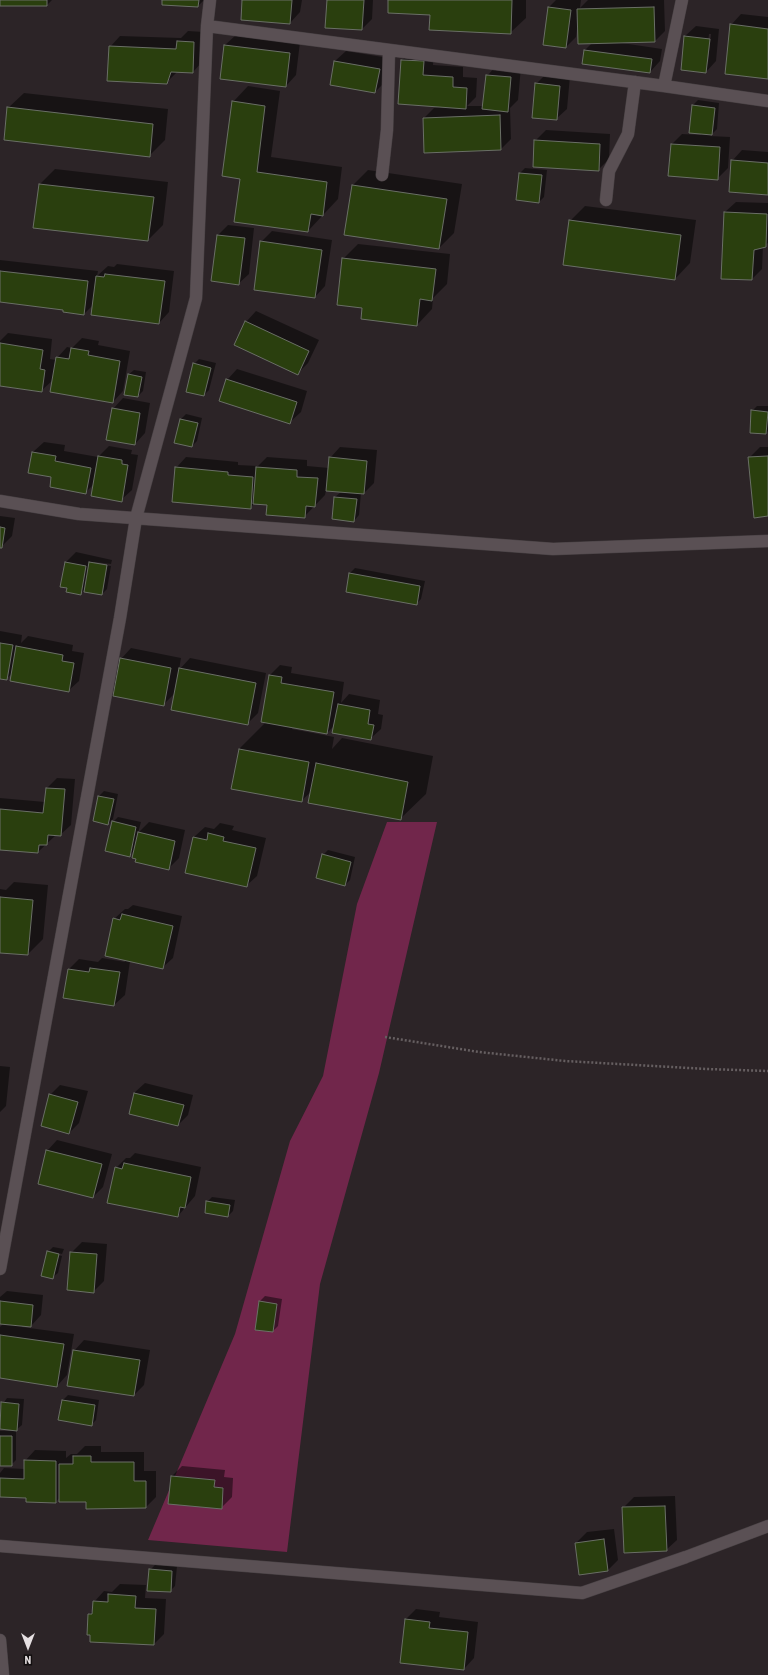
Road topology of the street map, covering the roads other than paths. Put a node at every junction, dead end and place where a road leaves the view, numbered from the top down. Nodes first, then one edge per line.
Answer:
1 (210, 0) edge
2 (682, 0) edge
3 (207, 26) junction
4 (389, 50) junction
5 (636, 82) junction
6 (664, 86) junction
7 (768, 101) edge
8 (382, 176) dead end
9 (606, 200) dead end
10 (0, 501) edge
11 (136, 518) junction
12 (768, 541) edge
13 (0, 1269) edge
14 (768, 1526) edge
15 (0, 1546) edge
16 (0, 1640) edge
17 (2, 1669) edge

1 - 3 street
2 - 6 street
3 - 4 street
3 - 11 street
4 - 5 street
4 - 8 street
5 - 6 street
5 - 9 street
6 - 7 street
10 - 11 street
11 - 12 street
11 - 13 street
14 - 15 street
16 - 17 street

